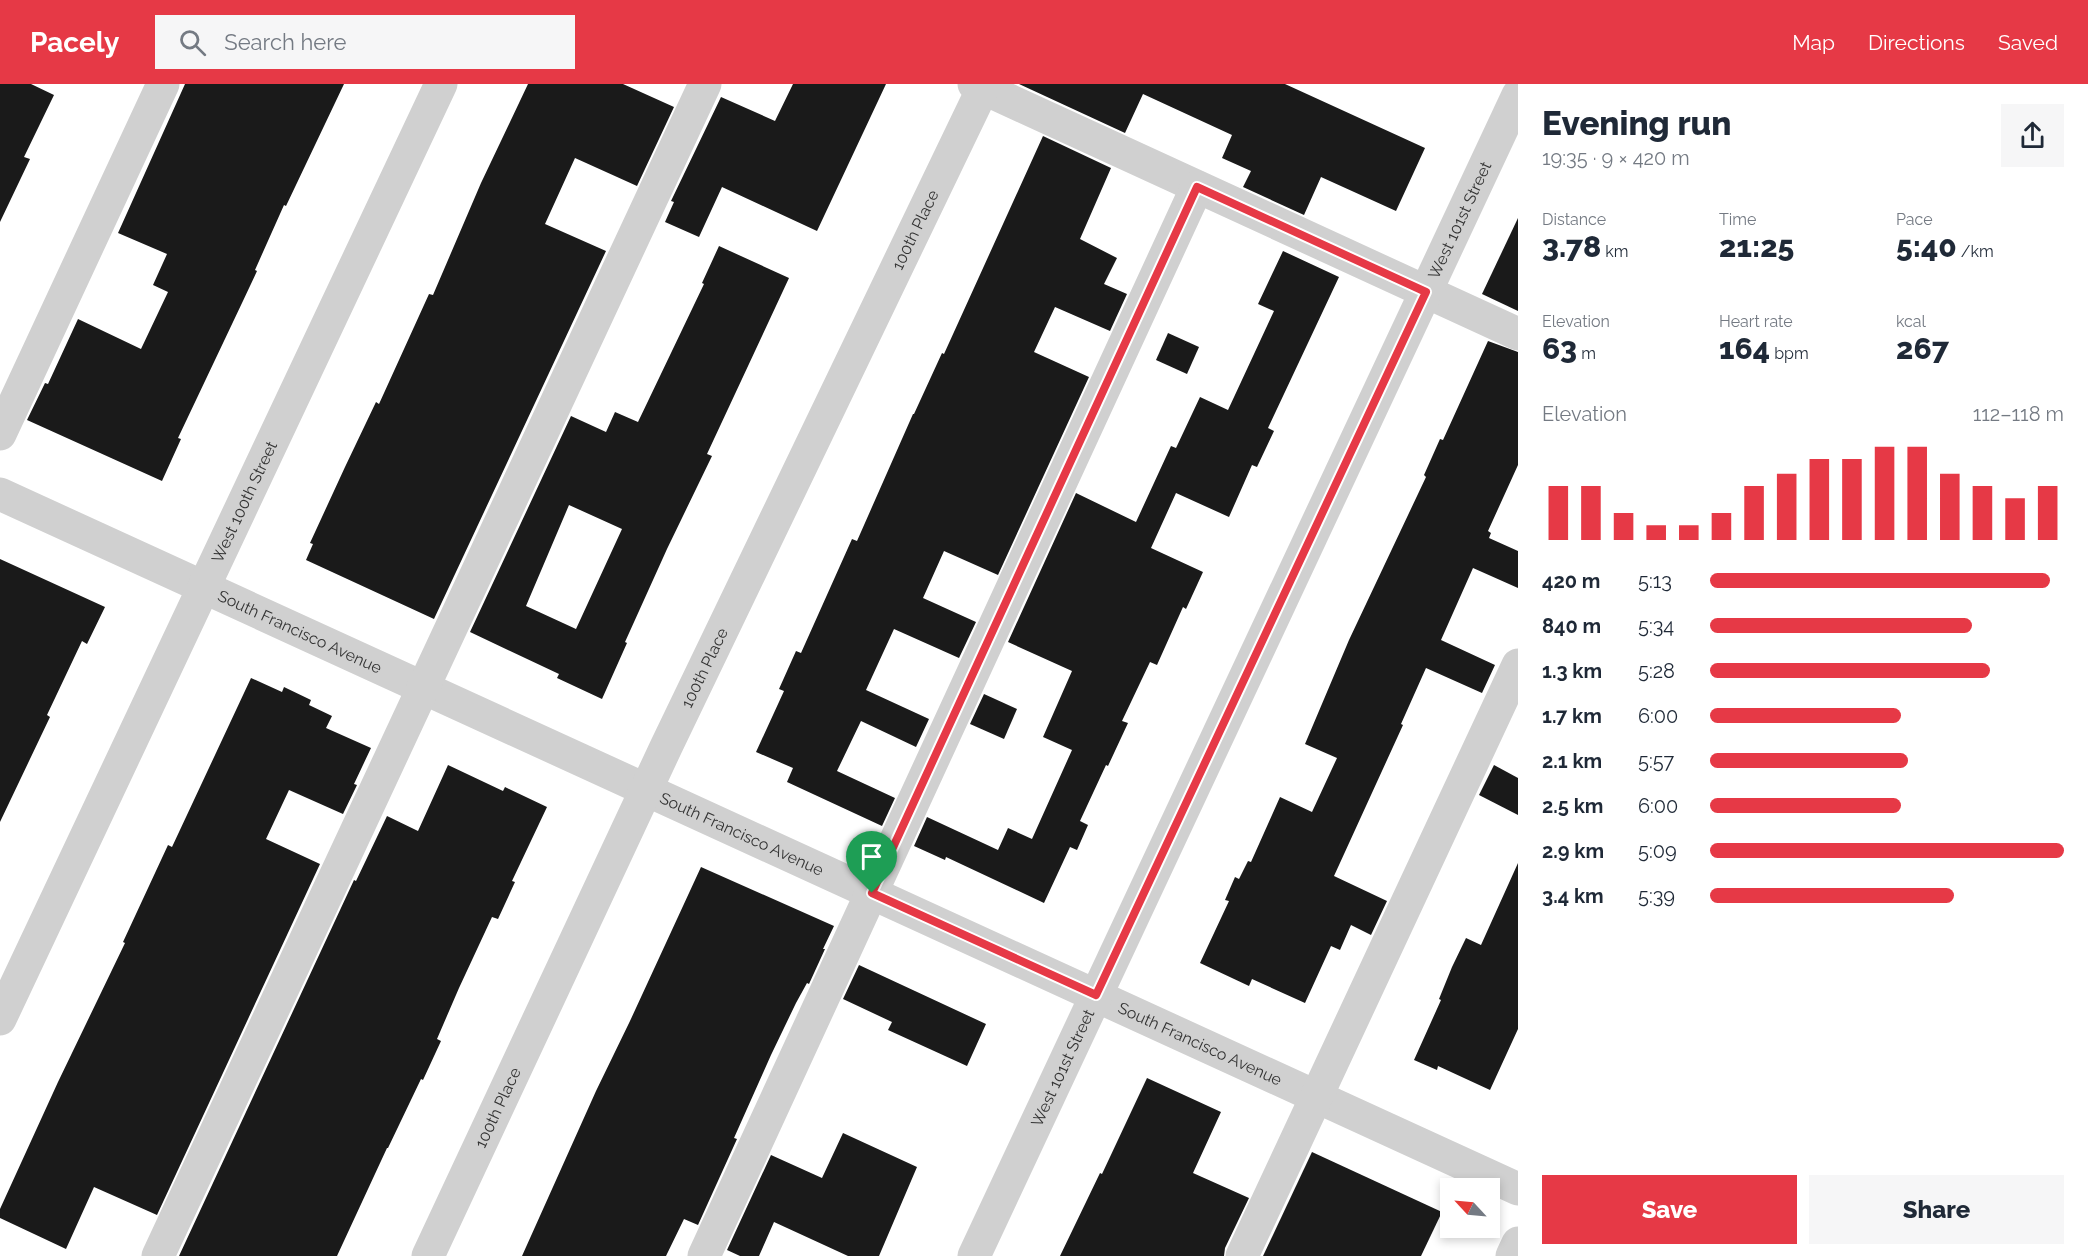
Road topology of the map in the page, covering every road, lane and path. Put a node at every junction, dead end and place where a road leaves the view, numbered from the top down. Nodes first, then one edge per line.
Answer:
1 (163, 84) edge
2 (441, 84) edge
3 (705, 84) edge
4 (1511, 84) edge
5 (980, 85) edge
6 (1518, 87) edge
7 (1518, 95) edge
8 (1197, 187) junction
9 (1426, 292) junction
10 (1518, 334) edge
11 (0, 434) edge
12 (0, 494) edge
13 (204, 587) junction
14 (1518, 665) edge
15 (424, 688) junction
16 (646, 789) junction
17 (872, 893) junction
18 (1096, 995) junction
19 (0, 1018) edge
20 (1317, 1097) junction
21 (1518, 1189) edge
22 (1518, 1243) edge
23 (158, 1256) edge
24 (428, 1256) edge
25 (704, 1256) edge
26 (974, 1256) edge
27 (1242, 1256) edge
28 (1512, 1256) edge

1 - 11 street
2 - 13 street, West 100th Street
3 - 15 street
4 - 6 street
5 - 8 street
5 - 16 street, 100th Place
7 - 9 street, West 101st Street
8 - 9 street
8 - 17 street
9 - 10 street
9 - 18 street, West 101st Street
12 - 13 street, South Francisco Avenue
13 - 15 street, South Francisco Avenue
13 - 19 street, West 100th Street
14 - 20 street
15 - 16 street, South Francisco Avenue
15 - 23 street
16 - 17 street, South Francisco Avenue
16 - 24 street, 100th Place
17 - 18 street, South Francisco Avenue
17 - 25 street
18 - 20 street, South Francisco Avenue
18 - 26 street, West 101st Street
20 - 21 street, South Francisco Avenue
20 - 27 street
22 - 28 street

